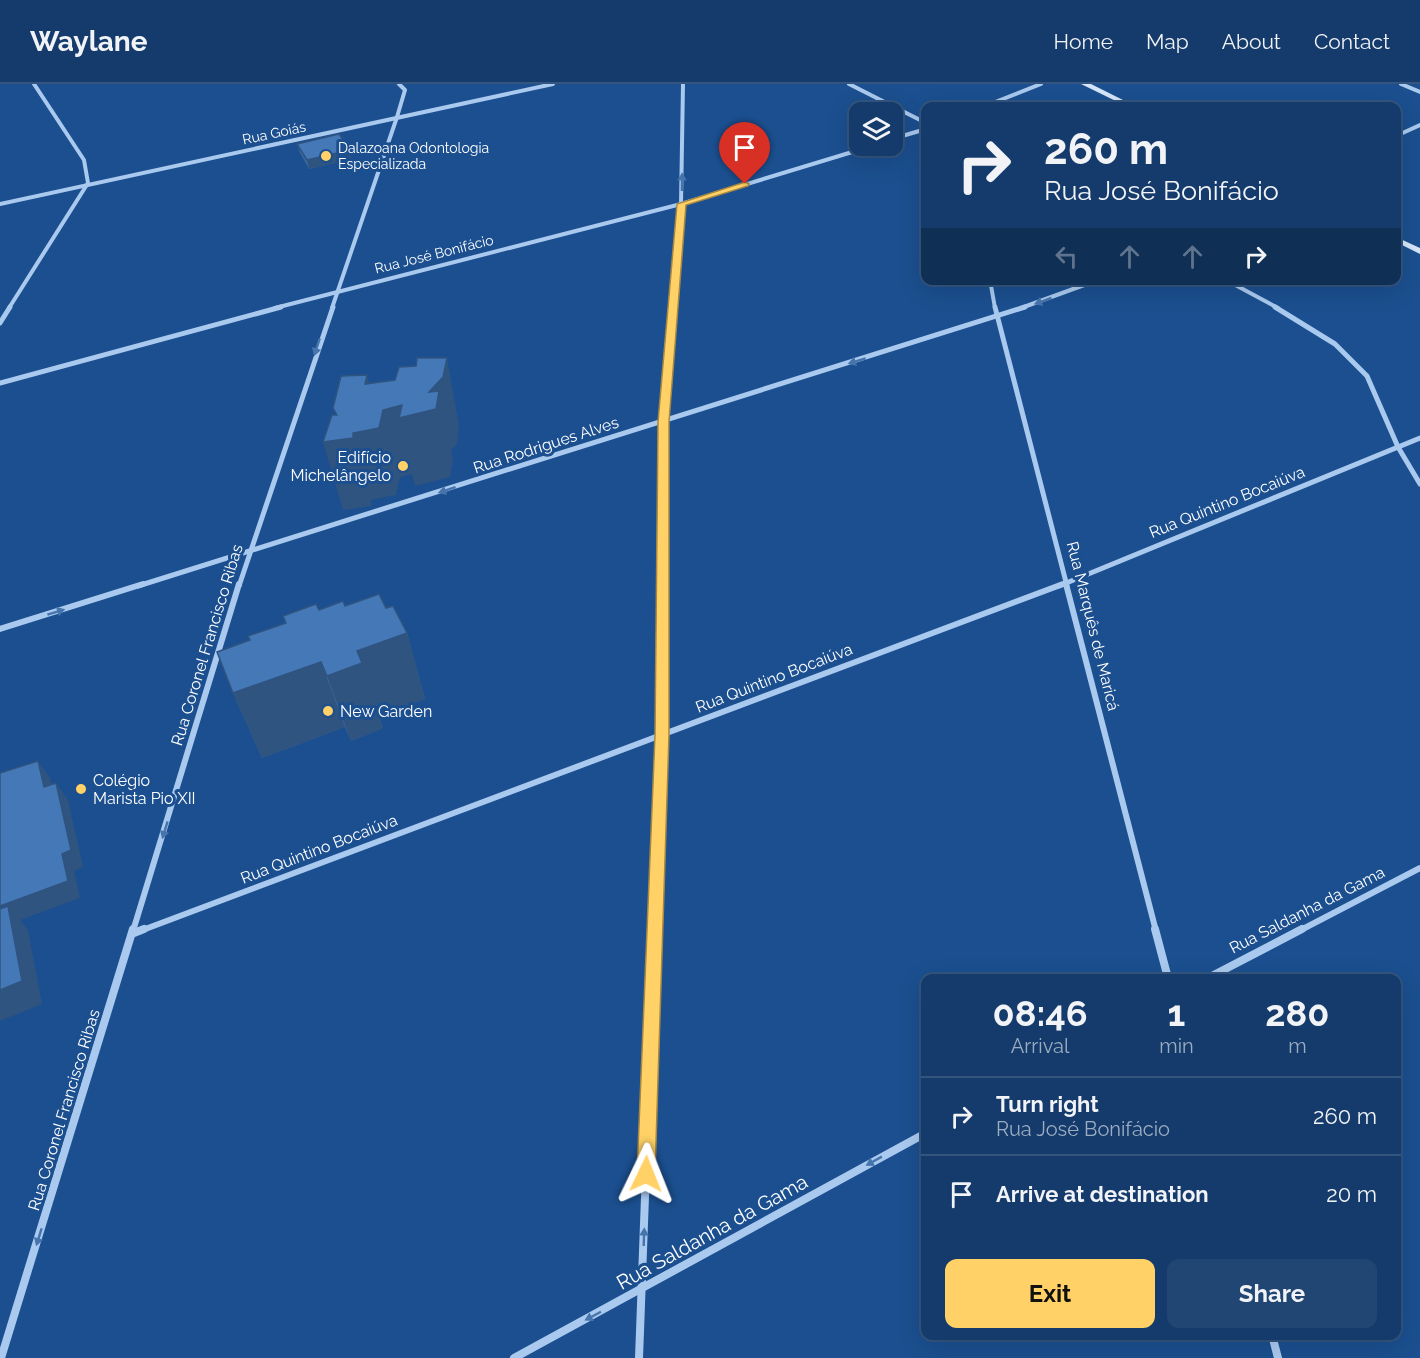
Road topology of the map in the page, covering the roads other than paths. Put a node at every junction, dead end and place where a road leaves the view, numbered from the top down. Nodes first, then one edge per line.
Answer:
1 (34, 84) edge
2 (399, 84) edge
3 (552, 84) edge
4 (683, 84) edge
5 (849, 84) edge
6 (1041, 84) edge
7 (1085, 84) edge
8 (1401, 84) edge
9 (1420, 92) edge
10 (995, 102) edge
11 (1123, 102) edge
12 (397, 117) junction
13 (921, 120) edge
14 (1420, 125) edge
15 (921, 130) edge
16 (1401, 134) edge
17 (903, 136) edge
18 (849, 153) edge
19 (88, 183) junction
20 (0, 204) edge
21 (681, 204) junction
22 (1401, 242) edge
23 (1420, 251) edge
24 (991, 285) edge
25 (1084, 285) edge
26 (1235, 285) edge
27 (335, 292) junction
28 (997, 317) junction
29 (0, 323) edge
30 (0, 383) edge
31 (663, 422) junction
32 (1420, 438) edge
33 (1398, 447) junction
34 (1420, 484) edge
35 (249, 552) junction
36 (1067, 583) junction
37 (0, 629) edge
38 (662, 735) junction
39 (1420, 868) edge
40 (134, 933) junction
41 (1167, 974) edge
42 (1216, 974) edge
43 (921, 1136) edge
44 (642, 1290) junction
45 (1273, 1340) edge
46 (1, 1358) edge
47 (514, 1358) edge
48 (639, 1358) edge
49 (1278, 1358) edge

1 - 19 street
2 - 12 street, Rua Coronel Francisco Ribas
3 - 12 street, Rua Goiás
21 -> 4 street
5 - 13 street
6 - 10 street
7 - 11 main road
8 - 9 street
12 - 19 street, Rua Goiás
12 - 27 street, Rua Coronel Francisco Ribas
14 - 16 street
15 - 17 street
18 - 21 street, Rua José Bonifácio
19 - 20 street, Rua Goiás
19 - 29 street
21 - 27 street, Rua José Bonifácio
21 - 31 street
22 - 23 main road
24 - 28 street, Rua Marquês de Maricá
25 -> 28 street, Rua Rodrigues Alves
26 - 33 street
27 - 30 street, Rua José Bonifácio
27 -> 35 street, Rua Coronel Francisco Ribas
28 -> 31 street, Rua Rodrigues Alves
28 - 36 street, Rua Marquês de Maricá
31 -> 35 street, Rua Rodrigues Alves
31 - 38 street
32 - 33 street, Rua Quintino Bocaiúva
33 - 34 street
33 - 36 street, Rua Quintino Bocaiúva
37 -> 35 street, Rua Rodrigues Alves
35 -> 40 street, Rua Coronel Francisco Ribas
36 - 38 street, Rua Quintino Bocaiúva
36 - 41 street, Rua Marquês de Maricá
38 - 40 street, Rua Quintino Bocaiúva
44 -> 38 street
39 - 42 street, Rua Saldanha da Gama
40 -> 46 street, Rua Coronel Francisco Ribas
43 -> 44 street, Rua Saldanha da Gama
44 -> 47 street, Rua Saldanha da Gama
44 - 48 street
45 - 49 street

